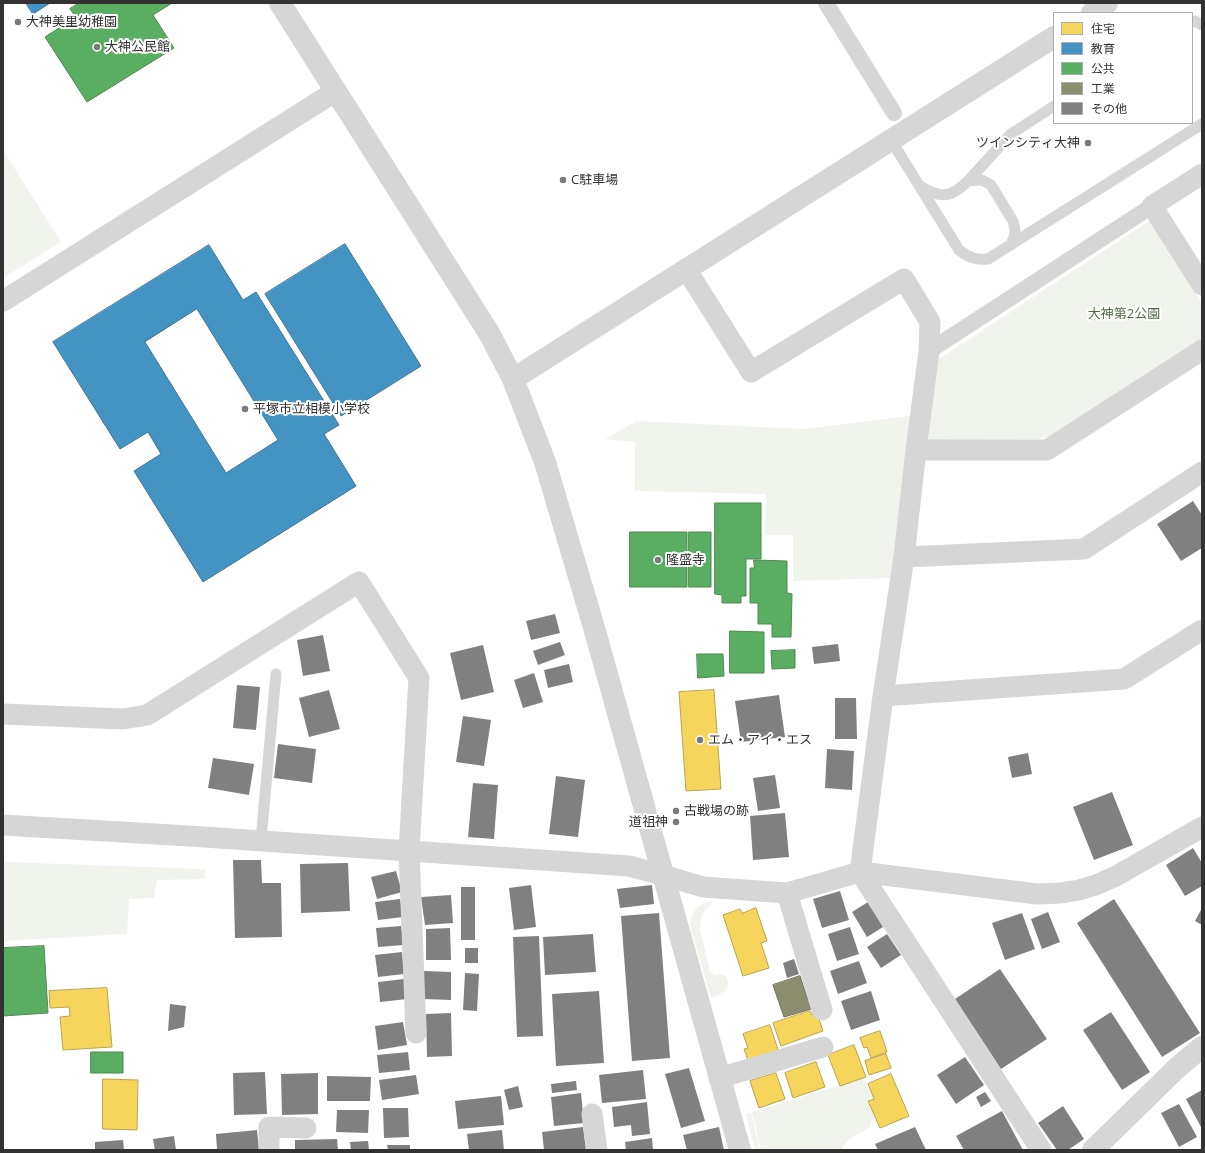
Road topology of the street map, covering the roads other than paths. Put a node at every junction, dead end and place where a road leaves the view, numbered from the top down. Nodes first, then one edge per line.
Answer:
1 (280, 3) edge
2 (826, 3) edge
3 (1108, 3) edge
4 (1094, 12) edge
5 (1193, 22) edge
6 (1202, 25) edge
7 (1053, 38) edge
8 (336, 91) junction
9 (1053, 107) edge
10 (894, 113) dead end
11 (1202, 124) edge
12 (891, 140) junction
13 (1202, 174) edge
14 (968, 181) junction
15 (920, 186) junction
16 (1152, 206) junction
17 (1011, 245) junction
18 (686, 269) junction
19 (1202, 285) edge
20 (3, 301) edge
21 (1202, 350) edge
22 (929, 351) junction
23 (512, 379) junction
24 (916, 450) junction
25 (1202, 472) edge
26 (904, 557) junction
27 (1202, 630) edge
28 (276, 674) dead end
29 (883, 696) junction
30 (3, 714) edge
31 (3, 825) edge
32 (1202, 827) edge
33 (261, 840) junction
34 (409, 851) junction
35 (860, 872) junction
36 (663, 874) junction
37 (787, 893) junction
38 (822, 1010) dead end
39 (416, 1033) dead end
40 (823, 1047) dead end
41 (1201, 1051) edge
42 (719, 1078) junction
43 (592, 1114) dead end
44 (306, 1128) dead end
45 (269, 1150) edge
46 (597, 1150) edge
47 (740, 1150) edge
48 (1041, 1150) edge
49 (1093, 1150) edge

1 - 8 street
2 - 10 street
3 - 4 street
5 - 6 lane
7 - 12 street
8 - 20 street
8 - 23 street
9 - 14 lane
11 - 17 lane
12 - 15 lane
12 - 18 street
13 - 16 street
14 - 15 lane
14 - 17 lane
15 - 17 lane
16 - 19 street
16 - 22 street
18 - 22 street
18 - 23 street
21 - 24 street
22 - 24 street
23 - 36 street
24 - 26 street
25 - 26 street
26 - 29 street
27 - 29 street
28 - 33 lane
29 - 35 street
30 - 34 street
31 - 33 street
32 - 35 street
33 - 34 street
34 - 36 street
34 - 39 street
35 - 37 street
35 - 48 street
36 - 37 street
36 - 42 street
37 - 38 street
40 - 42 street
41 - 49 street
42 - 47 street
43 - 46 street
44 - 45 street

